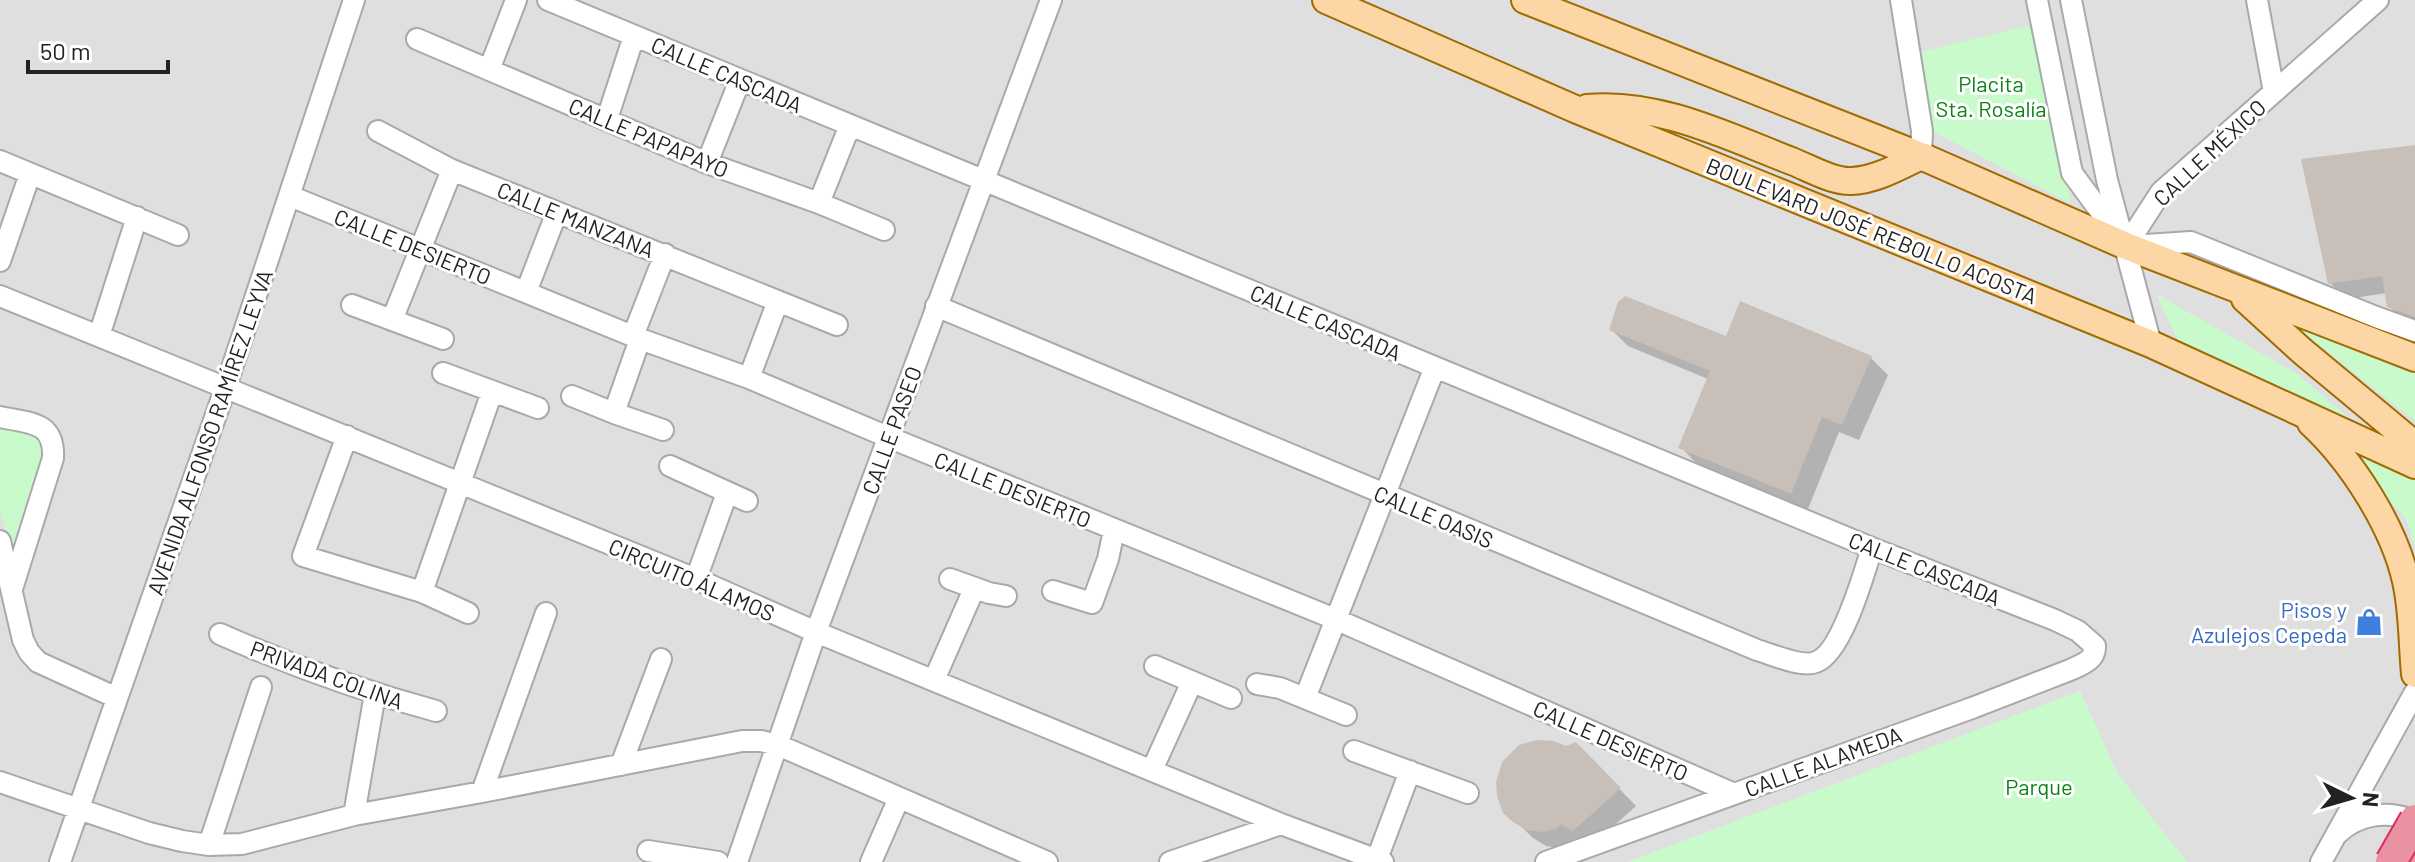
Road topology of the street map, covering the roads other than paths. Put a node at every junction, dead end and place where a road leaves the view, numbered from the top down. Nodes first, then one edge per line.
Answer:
1 (354, 0) edge
2 (516, 0) edge
3 (548, 0) edge
4 (1051, 0) edge
5 (1326, 0) edge
6 (1525, 0) edge
7 (1901, 0) edge
8 (2037, 0) edge
9 (2071, 0) edge
10 (2257, 0) edge
11 (2378, 0) edge
12 (634, 36) junction
13 (417, 39) dead end
14 (489, 70) junction
15 (740, 80) junction
16 (2274, 92) junction
17 (1575, 109) junction
18 (607, 119) junction
19 (850, 125) junction
20 (378, 131) dead end
21 (1921, 156) junction
22 (0, 161) edge
23 (707, 163) junction
24 (452, 170) junction
25 (30, 174) junction
26 (985, 181) junction
27 (290, 196) junction
28 (819, 203) junction
29 (557, 212) junction
30 (137, 217) junction
31 (884, 230) dead end
32 (178, 235) dead end
33 (2126, 246) junction
34 (420, 250) junction
35 (665, 254) junction
36 (0, 261) edge
37 (2234, 289) junction
38 (526, 292) junction
39 (0, 296) edge
40 (778, 301) junction
41 (352, 305) dead end
42 (936, 306) junction
43 (392, 320) junction
44 (837, 325) dead end
45 (2415, 331) edge
46 (99, 336) junction
47 (636, 338) junction
48 (443, 339) dead end
49 (2151, 344) junction
50 (2415, 358) edge
51 (1435, 367) junction
52 (443, 373) dead end
53 (749, 378) junction
54 (225, 389) junction
55 (492, 392) junction
56 (572, 396) dead end
57 (538, 408) dead end
58 (2296, 411) junction
59 (614, 413) junction
60 (0, 417) edge
61 (663, 430) dead end
62 (347, 436) junction
63 (888, 437) junction
64 (2415, 445) edge
65 (2415, 465) edge
66 (670, 466) dead end
67 (461, 483) junction
68 (727, 493) junction
69 (1384, 495) junction
70 (747, 501) dead end
71 (1114, 530) junction
72 (0, 541) edge
73 (1872, 548) junction
74 (696, 579) junction
75 (950, 579) dead end
76 (12, 589) junction
77 (974, 589) junction
78 (1053, 591) dead end
79 (422, 592) junction
80 (1006, 596) dead end
81 (468, 613) dead end
82 (546, 613) dead end
83 (1335, 619) junction
84 (816, 632) junction
85 (220, 634) dead end
86 (2095, 652) joint
87 (661, 659) dead end
88 (1155, 666) dead end
89 (2415, 674) edge
90 (934, 680) junction
91 (1192, 682) junction
92 (1257, 684) dead end
93 (261, 687) dead end
94 (2415, 692) edge
95 (375, 694) junction
96 (117, 698) junction
97 (1231, 698) dead end
98 (1305, 698) junction
99 (436, 711) dead end
100 (1346, 715) dead end
101 (778, 745) junction
102 (1354, 751) dead end
103 (621, 765) junction
104 (1152, 770) junction
105 (1410, 771) junction
106 (0, 782) edge
107 (482, 792) junction
108 (1468, 793) dead end
109 (1732, 793) junction
110 (899, 798) junction
111 (78, 808) junction
112 (354, 815) junction
113 (2415, 821) edge
114 (1281, 824) junction
115 (2334, 837) junction
116 (209, 845) junction
117 (648, 851) dead end
118 (1380, 861) edge
119 (60, 862) edge
120 (718, 862) edge
121 (737, 862) edge
122 (871, 862) edge
123 (1047, 862) edge
124 (1170, 862) edge
125 (1546, 862) edge
126 (2321, 862) edge
127 (2391, 862) edge

1 - 27 street, AVENIDA ALFONSO RAMÍREZ LEYVA
2 - 14 street
3 - 12 street, CALLE CASCADA
4 - 26 street, CALLE PASEO
5 - 17 main road, BOULEVARD JOSÉ REBOLLO ACOSTA
6 - 21 main road
7 - 21 street
8 - 33 street
9 - 33 street
10 - 16 street
11 - 16 street, CALLE MÉXICO
12 - 15 street, CALLE CASCADA
12 - 18 street
13 - 14 street, CALLE PAPAPAYO
14 - 18 street, CALLE PAPAPAYO
15 - 19 street, CALLE CASCADA
15 - 23 street
16 - 33 street, CALLE MÉXICO
17 - 21 main road
17 - 49 main road, BOULEVARD JOSÉ REBOLLO ACOSTA
18 - 23 street, CALLE PAPAPAYO
19 - 26 street, CALLE CASCADA
19 - 28 street
20 - 24 street, CALLE MANZANA
21 - 33 main road
22 - 25 street
23 - 28 street, CALLE PAPAPAYO
24 - 29 street, CALLE MANZANA
24 - 34 street
25 - 30 street
25 - 36 street
26 - 42 street, CALLE PASEO
26 - 51 street, CALLE CASCADA
27 - 34 street, CALLE DESIERTO
27 - 54 street, AVENIDA ALFONSO RAMÍREZ LEYVA
28 - 31 street, CALLE PAPAPAYO
29 - 35 street, CALLE MANZANA
29 - 38 street
30 - 32 street
30 - 46 street
33 - 37 main road
33 - 45 street
33 - 49 street
34 - 38 street, CALLE DESIERTO
34 - 43 street
35 - 40 street, CALLE MANZANA
35 - 47 street
37 - 50 main road
37 - 64 main road
38 - 47 street, CALLE DESIERTO
39 - 46 street, CIRCUITO ÁLAMOS
40 - 44 street, CALLE MANZANA
40 - 53 street
41 - 43 street
42 - 63 street, CALLE PASEO
42 - 69 street, CALLE OASIS
43 - 48 street
46 - 54 street, CIRCUITO ÁLAMOS
47 - 53 street, CALLE DESIERTO
47 - 59 street
49 - 58 main road, BOULEVARD JOSÉ REBOLLO ACOSTA
51 - 69 street
51 - 73 street, CALLE CASCADA
52 - 55 street
53 - 63 street, CALLE DESIERTO
54 - 62 street, CIRCUITO ÁLAMOS
54 - 96 street, AVENIDA ALFONSO RAMÍREZ LEYVA
55 - 57 street
55 - 67 street
56 - 59 street
58 - 65 main road, BOULEVARD JOSÉ REBOLLO ACOSTA
58 - 89 main road
59 - 61 street
60 - 76 street
62 - 67 street, CIRCUITO ÁLAMOS
62 - 79 street
63 - 71 street, CALLE DESIERTO
63 - 84 street, CALLE PASEO
66 - 68 street
67 - 74 street, CIRCUITO ÁLAMOS
67 - 79 street
68 - 70 street
68 - 74 street
69 - 73 street, CALLE OASIS
69 - 83 street
71 - 78 street
71 - 83 street, CALLE DESIERTO
72 - 76 street
73 - 86 street, CALLE CASCADA
74 - 84 street, CIRCUITO ÁLAMOS
75 - 77 street
76 - 96 street
77 - 80 street
77 - 90 street
79 - 81 street
82 - 107 street
83 - 98 street
83 - 109 street, CALLE DESIERTO
84 - 90 street, CIRCUITO ÁLAMOS
84 - 101 street, CALLE PASEO
85 - 95 street, PRIVADA COLINA
86 - 109 street, CALLE ALAMEDA
87 - 103 street
88 - 91 street
90 - 104 street, CIRCUITO ÁLAMOS
91 - 97 street
91 - 104 street
92 - 98 street
93 - 116 street, PRIVADA COLINA
94 - 115 street
95 - 99 street, PRIVADA COLINA
95 - 112 street
96 - 111 street, AVENIDA ALFONSO RAMÍREZ LEYVA
98 - 100 street
101 - 103 street
101 - 110 street
101 - 121 street, CALLE PASEO
102 - 105 street
103 - 107 street
104 - 114 street, CIRCUITO ÁLAMOS
105 - 108 street
105 - 118 street
106 - 111 street
107 - 112 street
109 - 125 street, CALLE ALAMEDA
110 - 122 street
110 - 123 street
111 - 116 street
111 - 119 street, AVENIDA ALFONSO RAMÍREZ LEYVA
112 - 116 street
113 - 115 street
113 - 127 highway, bridge
114 - 118 street, CIRCUITO ÁLAMOS
114 - 124 street
115 - 126 street
117 - 120 street

